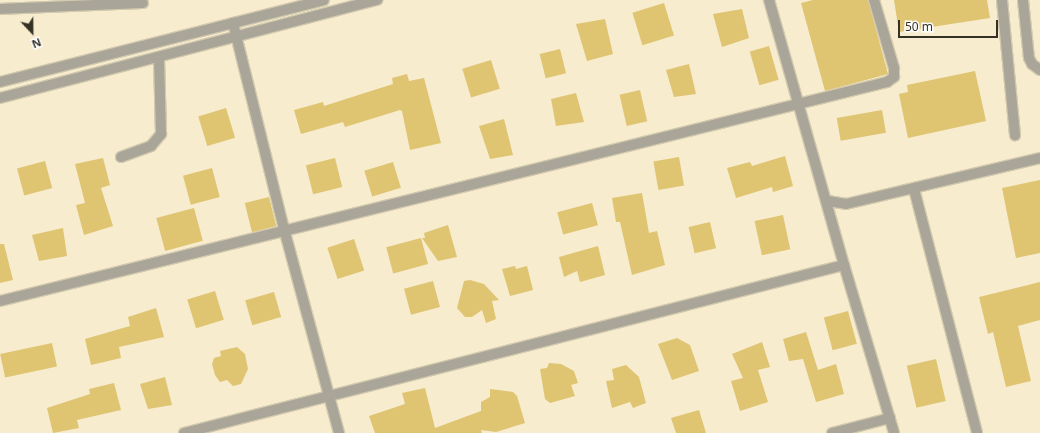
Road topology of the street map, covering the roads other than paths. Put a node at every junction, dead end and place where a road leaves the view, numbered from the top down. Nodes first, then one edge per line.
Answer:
1 (282, 0) edge
2 (324, 0) edge
3 (377, 0) edge
4 (768, 0) edge
5 (874, 0) edge
6 (1002, 0) edge
7 (1024, 0) edge
8 (143, 3) dead end
9 (0, 9) edge
10 (282, 11) junction
11 (233, 23) junction
12 (283, 25) junction
13 (237, 37) junction
14 (159, 57) junction
15 (1040, 70) edge
16 (0, 82) edge
17 (0, 98) edge
18 (798, 104) junction
19 (1015, 135) dead end
20 (121, 157) dead end
21 (1040, 158) edge
22 (914, 189) junction
23 (828, 201) junction
24 (284, 229) junction
25 (844, 264) junction
26 (0, 302) edge
27 (330, 396) junction
28 (890, 418) junction
29 (184, 433) edge
30 (339, 433) edge
31 (832, 433) edge
32 (894, 433) edge
33 (977, 433) edge

1 - 10 street
2 - 10 street
3 - 12 street
4 - 18 street
5 - 18 street
6 - 19 street
7 - 15 street
8 - 9 street
10 - 11 street
10 - 12 street
11 - 13 street
11 - 16 street
12 - 13 street
13 - 14 street
13 - 24 street
14 - 17 street
14 - 20 street
18 - 23 street
18 - 24 street
21 - 22 street
22 - 23 street
22 - 33 street
23 - 25 street
24 - 26 street
24 - 27 street
25 - 27 street
25 - 28 street
27 - 29 street
27 - 30 street
28 - 31 street
28 - 32 street

